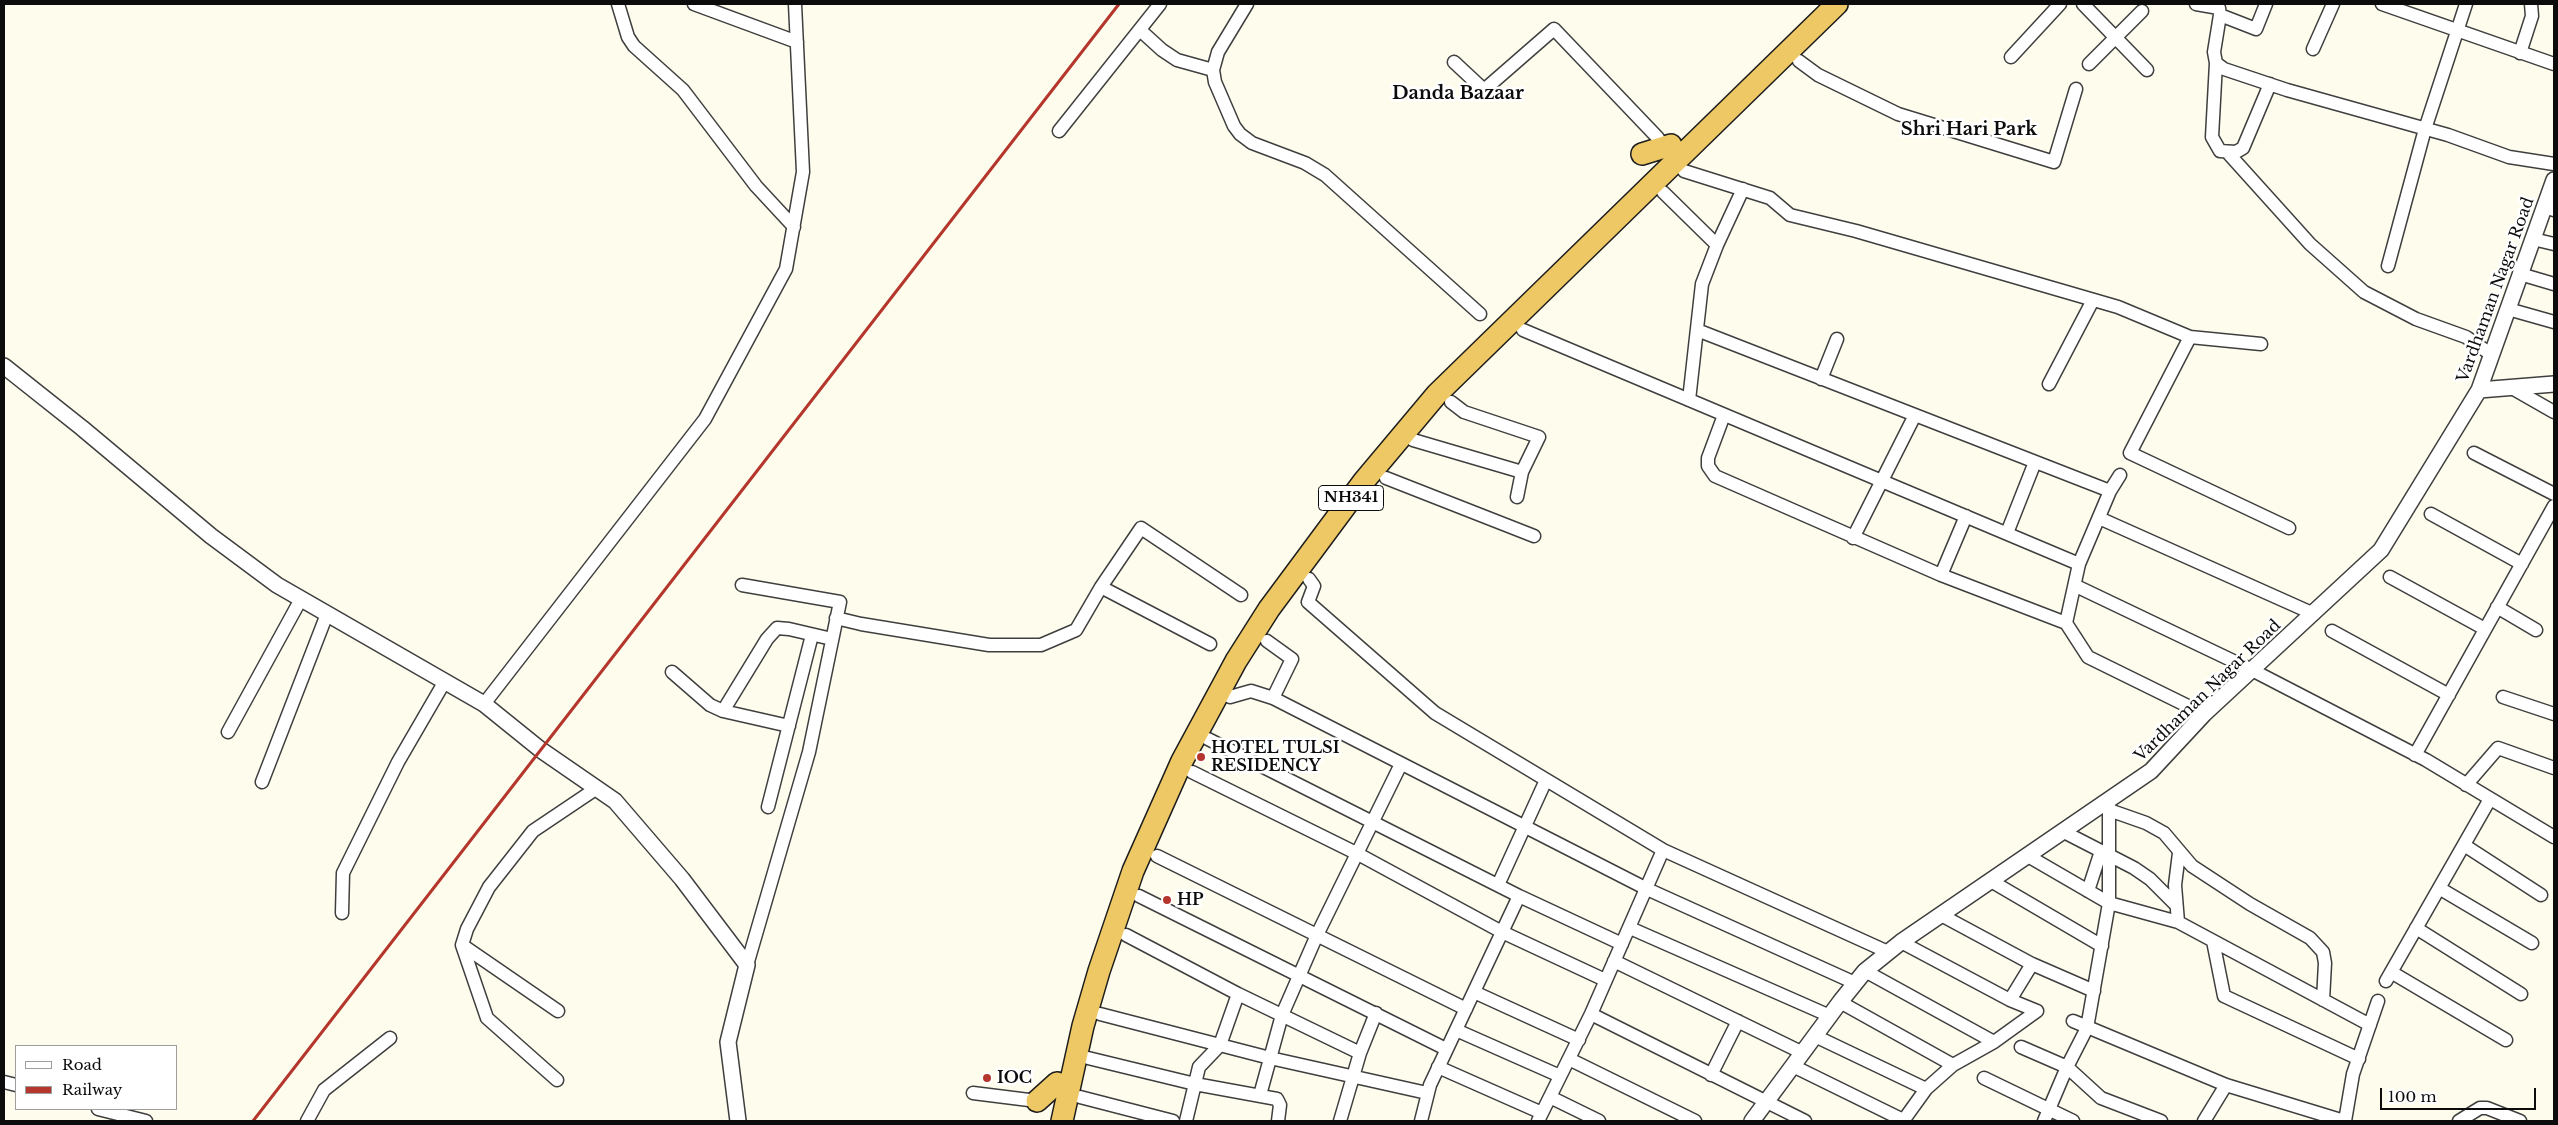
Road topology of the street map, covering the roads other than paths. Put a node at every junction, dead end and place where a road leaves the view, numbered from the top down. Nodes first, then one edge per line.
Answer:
1 (618, 4) edge
2 (694, 4) edge
3 (795, 4) edge
4 (1160, 4) edge
5 (1247, 4) edge
6 (1837, 4) edge
7 (2060, 4) edge
8 (2082, 4) edge
9 (2196, 4) edge
10 (2266, 4) edge
11 (2333, 4) edge
12 (2382, 4) edge
13 (2466, 4) edge
14 (2531, 4) edge
15 (2402, 7) edge
16 (2142, 11) dead end
17 (2220, 15) junction
18 (1140, 30) junction
19 (2457, 31) junction
20 (2114, 36) junction
21 (797, 42) junction
22 (2313, 49) dead end
23 (2520, 52) junction
24 (2011, 57) dead end
25 (1795, 58) junction
26 (1454, 62) dead end
27 (2216, 63) junction
28 (2089, 64) dead end
29 (2554, 64) edge
30 (1214, 70) junction
31 (2147, 70) dead end
32 (2270, 84) junction
33 (2076, 89) dead end
34 (2425, 129) junction
35 (1059, 131) dead end
36 (1664, 142) joint
37 (2228, 153) junction
38 (1642, 154) dead end
39 (2554, 164) edge
40 (1670, 179) junction
41 (2554, 180) edge
42 (1743, 189) junction
43 (2549, 208) edge
44 (794, 227) junction
45 (2533, 239) junction
46 (2554, 244) edge
47 (1717, 245) junction
48 (2388, 266) dead end
49 (2520, 274) junction
50 (2554, 284) edge
51 (2094, 300) junction
52 (2508, 309) junction
53 (1480, 314) dead end
54 (2554, 322) edge
55 (1524, 330) dead end
56 (1697, 330) junction
57 (2190, 337) junction
58 (1837, 339) dead end
59 (2261, 344) dead end
60 (2492, 355) junction
61 (4, 366) edge
62 (1821, 379) junction
63 (2049, 384) dead end
64 (2554, 384) edge
65 (2512, 388) junction
66 (2479, 390) junction
67 (1689, 400) junction
68 (1430, 402) junction
69 (1451, 402) joint
70 (2554, 412) edge
71 (1724, 415) junction
72 (1915, 416) junction
73 (1413, 440) dead end
74 (2474, 453) dead end
75 (2035, 462) junction
76 (1522, 472) junction
77 (2120, 475) dead end
78 (1386, 478) dead end
79 (1884, 482) junction
80 (2110, 491) junction
81 (2554, 494) edge
82 (1517, 497) dead end
83 (2554, 506) edge
84 (2431, 514) dead end
85 (1966, 516) junction
86 (2099, 518) junction
87 (2289, 528) dead end
88 (2007, 534) junction
89 (1534, 536) dead end
90 (1853, 538) junction
91 (2080, 564) junction
92 (2522, 564) junction
93 (1942, 575) junction
94 (2390, 577) dead end
95 (1309, 579) dead end
96 (742, 585) dead end
97 (2076, 586) junction
98 (1101, 587) junction
99 (1241, 595) dead end
100 (301, 599) junction
101 (1290, 607) dead end
102 (2498, 608) junction
103 (327, 614) junction
104 (2314, 614) junction
105 (836, 618) junction
106 (2066, 623) junction
107 (2485, 629) junction
108 (2536, 630) dead end
109 (2332, 631) dead end
110 (1263, 633) junction
111 (812, 635) junction
112 (832, 639) junction
113 (1210, 644) dead end
114 (2252, 670) junction
115 (672, 672) dead end
116 (445, 681) junction
117 (2448, 695) junction
118 (1230, 697) dead end
119 (2503, 697) dead end
120 (1273, 698) junction
121 (484, 704) junction
122 (723, 711) junction
123 (2204, 714) junction
124 (2554, 714) edge
125 (788, 726) junction
126 (228, 732) dead end
127 (1208, 739) joint
128 (2415, 755) junction
129 (1401, 764) junction
130 (1187, 766) junction
131 (2554, 768) edge
132 (1546, 780) junction
133 (262, 782) dead end
134 (2466, 785) junction
135 (597, 788) junction
136 (2490, 799) junction
137 (2109, 806) junction
138 (768, 807) dead end
139 (1373, 821) junction
140 (1523, 826) junction
141 (2064, 832) junction
142 (2554, 837) edge
143 (2464, 844) junction
144 (1663, 850) junction
145 (2105, 853) junction
146 (2179, 853) junction
147 (1358, 854) junction
148 (1157, 856) dead end
149 (2028, 856) junction
150 (1991, 881) junction
151 (1498, 885) junction
152 (2439, 888) junction
153 (1647, 889) junction
154 (2088, 891) junction
155 (2541, 895) dead end
156 (1139, 896) dead end
157 (1519, 896) junction
158 (2109, 903) junction
159 (2175, 904) junction
160 (342, 914) dead end
161 (1941, 915) junction
162 (2178, 922) junction
163 (1630, 928) junction
164 (2416, 928) junction
165 (1502, 932) junction
166 (1126, 934) dead end
167 (1317, 935) junction
168 (2213, 941) junction
169 (1901, 942) junction
170 (2532, 943) dead end
171 (1622, 944) junction
172 (462, 945) junction
173 (2102, 946) junction
174 (1888, 952) junction
175 (1614, 961) junction
176 (2032, 964) junction
177 (747, 965) junction
178 (1865, 971) junction
179 (1298, 977) junction
180 (1604, 980) junction
181 (1855, 984) junction
182 (1474, 992) junction
183 (2094, 992) junction
184 (1238, 994) junction
185 (2521, 994) dead end
186 (2010, 1000) junction
187 (2323, 1000) junction
188 (2378, 1001) dead end
189 (1840, 1002) junction
190 (1466, 1009) junction
191 (558, 1011) dead end
192 (1376, 1013) junction
193 (1100, 1014) dead end
194 (1591, 1014) junction
195 (1282, 1015) junction
196 (1830, 1016) junction
197 (1738, 1021) junction
198 (2073, 1021) dead end
199 (2370, 1025) junction
200 (2087, 1028) junction
201 (1456, 1030) junction
202 (1815, 1036) junction
203 (390, 1038) dead end
204 (1579, 1040) junction
205 (2506, 1040) dead end
206 (1994, 1042) junction
207 (1220, 1045) junction
208 (2020, 1047) dead end
209 (1446, 1049) junction
210 (1360, 1053) junction
211 (1803, 1053) junction
212 (1088, 1058) dead end
213 (1270, 1058) junction
214 (1569, 1059) junction
215 (2359, 1059) junction
216 (1953, 1065) junction
217 (1438, 1066) junction
218 (1793, 1066) junction
219 (2067, 1067) junction
220 (1711, 1075) junction
221 (1352, 1076) junction
222 (1560, 1076) junction
223 (1984, 1078) dead end
224 (556, 1080) dead end
225 (1057, 1083) dead end
226 (1195, 1084) junction
227 (2226, 1085) junction
228 (1926, 1089) junction
229 (973, 1093) dead end
230 (1427, 1093) junction
231 (1260, 1095) junction
232 (1080, 1096) dead end
233 (1550, 1097) junction
234 (1037, 1101) joint
235 (1766, 1103) junction
236 (102, 1114) edge
237 (2046, 1115) edge
238 (1540, 1117) edge
239 (146, 1121) edge
240 (307, 1121) edge
241 (738, 1121) edge
242 (1062, 1121) edge
243 (1173, 1121) edge
244 (1186, 1121) edge
245 (1278, 1121) edge
246 (1340, 1121) edge
247 (1420, 1121) edge
248 (1599, 1121) edge
249 (1694, 1121) edge
250 (1752, 1121) edge
251 (1805, 1121) edge
252 (1904, 1121) edge
253 (2073, 1121) edge
254 (2161, 1121) edge
255 (2204, 1121) edge
256 (2344, 1121) edge
257 (2459, 1121) edge
258 (2520, 1121) edge

1 - 44 street
2 - 21 street
3 - 21 street
4 - 18 street
5 - 30 street
6 - 25 highway, NH341
7 - 24 street
8 - 20 street
9 - 17 street
10 - 17 street
11 - 22 street
12 - 15 street
13 - 19 street
14 - 23 street
15 - 19 street
16 - 20 street
17 - 27 street
18 - 30 street
18 - 35 street
19 - 23 street
19 - 34 street
20 - 28 street
20 - 31 street
21 - 44 street
23 - 29 street
25 - 33 street
25 - 40 highway, NH341
26 - 36 street
27 - 32 street
27 - 37 street
30 - 53 street
32 - 34 street
32 - 37 street
34 - 39 street
34 - 48 street
36 - 38 highway
37 - 60 street
40 - 42 street
40 - 47 street
40 - 68 highway, NH341
41 - 43 street, Vardhaman Nagar Road
42 - 47 street
42 - 51 street
43 - 45 street, Vardhaman Nagar Road
44 - 121 street
45 - 46 street
45 - 49 street, Vardhaman Nagar Road
47 - 56 street
49 - 50 street
49 - 52 street, Vardhaman Nagar Road
51 - 57 street
51 - 63 street
52 - 54 street
52 - 60 street, Vardhaman Nagar Road
55 - 67 street
56 - 62 street
56 - 67 street
57 - 59 street
57 - 87 street
58 - 62 street
60 - 66 street, Vardhaman Nagar Road
61 - 100 street
62 - 72 street
64 - 65 street
65 - 66 street
65 - 70 street
66 - 104 street, Vardhaman Nagar Road
67 - 71 street
68 - 69 highway
68 - 110 highway, NH341
69 - 76 street
71 - 79 street
71 - 90 street
72 - 75 street
72 - 79 street
73 - 76 street
74 - 81 street
75 - 80 street
75 - 88 street
76 - 82 street
77 - 80 street
78 - 89 street
79 - 85 street
79 - 90 street
80 - 86 street
83 - 92 street
84 - 92 street
85 - 88 street
85 - 93 street
86 - 91 street
86 - 104 street
88 - 91 street
90 - 93 street
91 - 97 street
92 - 102 street
93 - 106 street
94 - 107 street
95 - 132 street
96 - 105 street
97 - 106 street
97 - 114 street
98 - 99 street
98 - 105 street
98 - 113 street
100 - 103 street
100 - 126 street
101 - 110 highway, NH341
102 - 107 street
102 - 108 street
103 - 116 street
103 - 133 street
104 - 114 street, Vardhaman Nagar Road
105 - 112 street
106 - 123 street
107 - 117 street
109 - 117 street
110 - 120 street
110 - 130 highway, NH341
111 - 112 street
111 - 122 street
111 - 125 street
112 - 177 street
114 - 123 street, Vardhaman Nagar Road
114 - 128 street
115 - 122 street
116 - 121 street
116 - 160 street
117 - 128 street
118 - 120 street
119 - 124 street
120 - 129 street
121 - 135 street
122 - 125 street
123 - 137 street, Vardhaman Nagar Road
125 - 138 street
127 - 130 highway, NH341
127 - 139 street
128 - 134 street
129 - 139 street
129 - 140 street
130 - 147 street
130 - 242 highway, NH341
131 - 134 street
132 - 140 street
132 - 144 street
134 - 136 street
135 - 172 street
135 - 177 street
136 - 142 street
136 - 143 street
137 - 141 street, Vardhaman Nagar Road
137 - 145 street
137 - 146 street
139 - 147 street
139 - 151 street
140 - 151 street
140 - 153 street
141 - 145 street
141 - 149 street, Vardhaman Nagar Road
143 - 152 street
143 - 155 street
144 - 153 street
144 - 174 street
145 - 154 street
145 - 158 street
145 - 159 street
146 - 159 street
146 - 187 street
147 - 165 street
147 - 167 street
148 - 167 street
149 - 150 street, Vardhaman Nagar Road
149 - 154 street
150 - 161 street, Vardhaman Nagar Road
150 - 173 street
151 - 157 street
152 - 164 street
152 - 170 street
153 - 163 street
153 - 181 street
154 - 158 street
156 - 179 street
157 - 165 street
157 - 171 street
158 - 162 street
158 - 173 street
159 - 162 street
161 - 169 street, Vardhaman Nagar Road
161 - 176 street
162 - 168 street
163 - 171 street
163 - 196 street
164 - 185 street
164 - 205 street
165 - 180 street
165 - 182 street
166 - 184 street
167 - 179 street
167 - 190 street
168 - 187 street
168 - 215 street
169 - 174 street, Vardhaman Nagar Road
169 - 186 street
171 - 175 street
172 - 191 street
172 - 224 street
173 - 183 street
174 - 178 street, Vardhaman Nagar Road
175 - 180 street
175 - 197 street
176 - 183 street
176 - 186 street
177 - 241 street
178 - 181 street, Vardhaman Nagar Road
178 - 206 street
179 - 192 street
179 - 195 street
180 - 194 street
181 - 189 street, Vardhaman Nagar Road
182 - 190 street
182 - 204 street
183 - 200 street
184 - 195 street
184 - 207 street
186 - 206 street
187 - 199 street
188 - 199 street
189 - 196 street, Vardhaman Nagar Road
189 - 216 street
190 - 201 street
192 - 209 street
192 - 210 street
193 - 207 street
194 - 204 street
194 - 220 street
195 - 210 street
195 - 213 street
196 - 202 street, Vardhaman Nagar Road
197 - 211 street
197 - 220 street
198 - 200 street
199 - 215 street
200 - 219 street
200 - 227 street
201 - 209 street
201 - 222 street
202 - 211 street, Vardhaman Nagar Road
202 - 228 street
203 - 240 street
204 - 214 street
206 - 216 street
207 - 213 street
207 - 226 street
208 - 219 street
209 - 217 street
210 - 221 street
211 - 218 street, Vardhaman Nagar Road
212 - 226 street
213 - 221 street
213 - 231 street
214 - 222 street
214 - 249 street
215 - 256 street
216 - 228 street
217 - 230 street
217 - 238 street
218 - 235 street, Vardhaman Nagar Road
218 - 252 street
219 - 237 street
219 - 254 street
220 - 235 street
221 - 230 street
221 - 246 street
222 - 233 street
223 - 237 street
225 - 234 highway
226 - 231 street
226 - 244 street
227 - 255 street
227 - 256 street
228 - 252 street
229 - 234 street
230 - 247 street
231 - 245 street
232 - 243 street
233 - 238 street
233 - 248 street
235 - 250 street, Vardhaman Nagar Road
235 - 251 street
236 - 239 street
237 - 253 street
257 - 258 street

